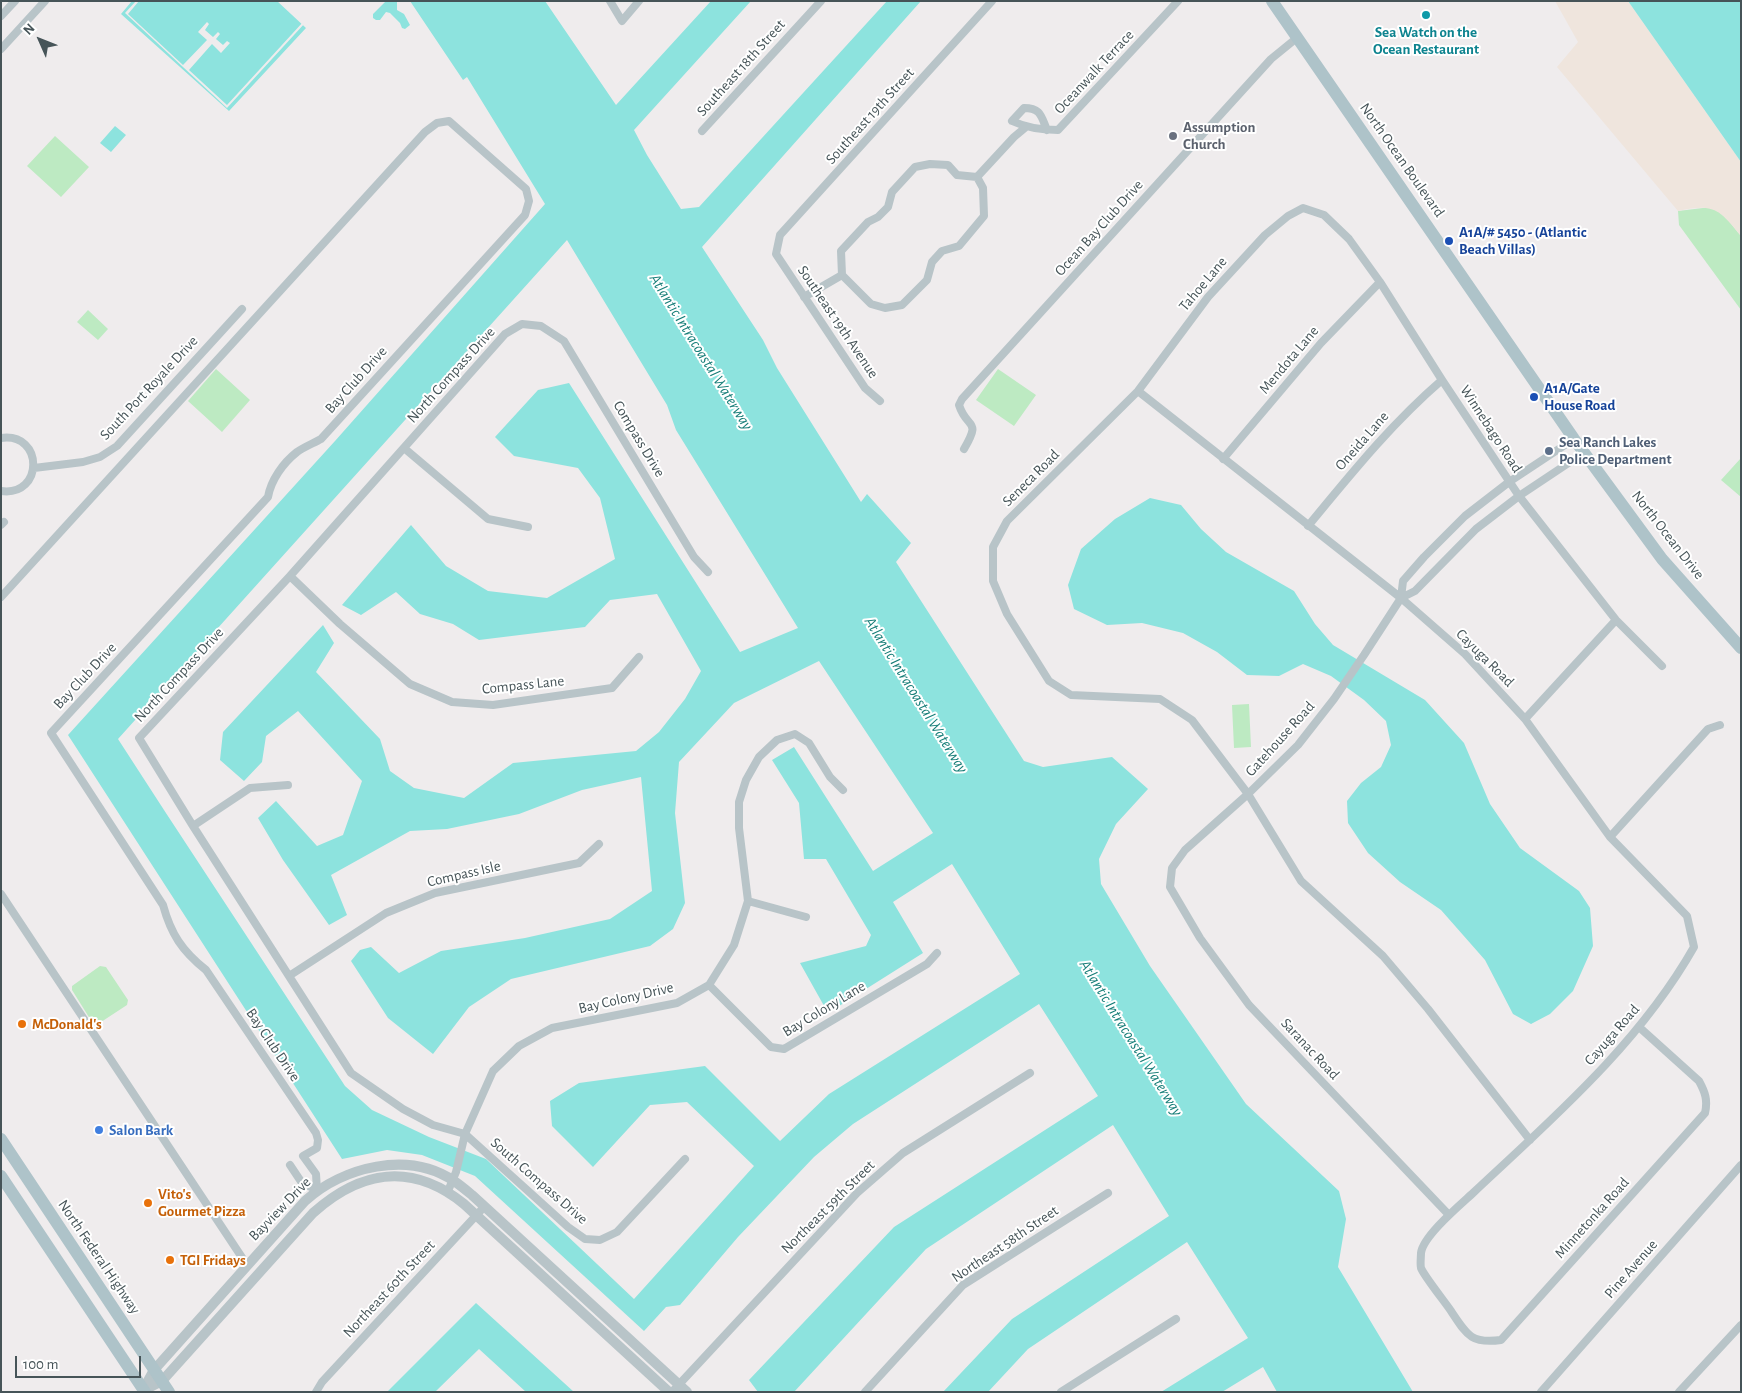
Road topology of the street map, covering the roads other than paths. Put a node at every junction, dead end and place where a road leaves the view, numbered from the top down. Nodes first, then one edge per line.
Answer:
1 (15, 1) edge
2 (45, 1) edge
3 (610, 1) edge
4 (639, 1) edge
5 (821, 1) edge
6 (992, 1) edge
7 (1178, 1) edge
8 (1272, 1) edge
9 (1, 16) edge
10 (1298, 37) junction
11 (1, 49) edge
12 (1026, 127) junction
13 (1047, 130) junction
14 (702, 131) dead end
15 (977, 177) junction
16 (1303, 208) joint
17 (776, 254) joint
18 (842, 275) junction
19 (1380, 282) junction
20 (804, 297) junction
21 (242, 309) dead end
22 (541, 326) joint
23 (1442, 380) junction
24 (1138, 391) junction
25 (880, 401) dead end
26 (2, 436) edge
27 (1574, 439) junction
28 (404, 448) junction
29 (964, 448) dead end
30 (1584, 452) junction
31 (1223, 459) junction
32 (34, 468) junction
33 (1509, 482) junction
34 (1, 491) edge
35 (1519, 496) junction
36 (1308, 526) junction
37 (528, 527) dead end
38 (708, 572) dead end
39 (290, 576) junction
40 (1, 597) edge
41 (1401, 598) junction
42 (1616, 620) junction
43 (1741, 648) edge
44 (639, 656) dead end
45 (1662, 666) dead end
46 (1525, 719) junction
47 (1720, 725) dead end
48 (288, 785) dead end
49 (843, 790) dead end
50 (1248, 794) junction
51 (193, 826) junction
52 (1610, 837) junction
53 (598, 844) dead end
54 (1170, 887) joint
55 (1, 894) edge
56 (748, 901) junction
57 (806, 917) dead end
58 (937, 953) dead end
59 (289, 976) junction
60 (709, 985) junction
61 (1639, 1027) junction
62 (1030, 1073) dead end
63 (465, 1134) junction
64 (1, 1140) edge
65 (1530, 1140) junction
66 (685, 1159) dead end
67 (1741, 1164) edge
68 (290, 1165) dead end
69 (1, 1176) edge
70 (455, 1176) junction
71 (317, 1190) junction
72 (448, 1191) junction
73 (1108, 1193) dead end
74 (324, 1203) junction
75 (484, 1207) junction
76 (22, 1208) junction
77 (1449, 1215) junction
78 (52, 1216) junction
79 (476, 1216) junction
80 (529, 1248) junction
81 (520, 1256) junction
82 (247, 1265) junction
83 (1421, 1268) joint
84 (580, 1294) junction
85 (572, 1303) junction
86 (1176, 1319) dead end
87 (1741, 1325) edge
88 (630, 1340) junction
89 (622, 1349) junction
90 (154, 1370) junction
91 (165, 1386) edge
92 (674, 1389) edge
93 (144, 1391) edge
94 (316, 1392) edge
95 (687, 1392) edge
96 (865, 1392) edge
97 (1061, 1392) edge
98 (1541, 1392) edge
99 (1679, 1392) edge

1 - 9 street
2 - 11 street
3 - 4 street
5 - 14 street, Southeast 18th Street
6 - 17 street, Southeast 19th Street
7 - 13 street, Oceanwalk Terrace
8 - 10 main road, North Ocean Boulevard
10 - 27 main road, North Ocean Boulevard
10 - 29 street, Ocean Bay Club Drive
12 - 13 street, Oceanwalk Terrace
12 - 13 street, Oceanwalk Terrace
12 - 15 street
15 - 18 street
15 - 18 street
16 - 19 street, Winnebago Road
16 - 24 street, Tahoe Lane
17 - 20 street, Southeast 19th Avenue
18 - 20 street
19 - 23 street, Winnebago Road
19 - 31 street, Mendota Lane
20 - 25 street, Southeast 19th Avenue
21 - 32 street, South Port Royale Drive
22 - 28 street, North Compass Drive
22 - 38 street, Compass Drive
23 - 33 street, Winnebago Road
23 - 36 street, Oneida Lane
24 - 31 street
24 - 50 street, Seneca Road
26 - 32 street
27 - 30 main road, North Ocean Drive
27 - 33 street, Gatehouse Road
28 - 37 street
28 - 39 street, North Compass Drive
30 - 35 street, Gatehouse Road
30 - 43 main road, North Ocean Drive
31 - 36 street
32 - 34 street
33 - 35 street, Winnebago Road
33 - 41 street, Gatehouse Road
35 - 41 street, Gatehouse Road
35 - 42 street, Winnebago Road
36 - 41 street
39 - 44 street, Compass Lane
39 - 51 street, North Compass Drive
40 - 71 street, Bay Club Drive
41 - 46 street, Cayuga Road
41 - 50 street, Gatehouse Road
42 - 45 street, Winnebago Road
42 - 46 street
46 - 52 street, Cayuga Road
47 - 52 street
48 - 51 street
49 - 56 street, Bay Colony Drive
50 - 54 street, Gatehouse Road
50 - 65 street
51 - 59 street, North Compass Drive
52 - 61 street, Cayuga Road
53 - 59 street, Compass Isle
54 - 77 street, Saranac Road
55 - 82 street
56 - 57 street
56 - 60 street, Bay Colony Drive
58 - 60 street, Bay Colony Lane
59 - 63 street, North Compass Drive
60 - 63 street, Bay Colony Drive
61 - 65 street, Cayuga Road
61 - 83 street, Minnetonka Road
62 - 92 street, Northeast 59th Street
63 - 66 street, South Compass Drive
63 - 70 street, Bay Colony Drive
64 - 78 main road, North Federal Highway
65 - 77 street, Cayuga Road
67 - 98 street, Pine Avenue
68 - 71 street, Bay Club Drive
69 - 76 main road
70 - 71 street, Bayview Drive
70 - 72 street, Bay Colony Drive
70 - 75 street, Bayview Drive
71 - 74 street, Bay Club Drive
71 - 82 street, Bayview Drive
72 - 74 street, Bayview Drive
72 - 79 street, Bayview Drive
73 - 96 street, Northeast 58th Street
74 - 91 street, Bayview Drive
75 - 79 street, Northeast 60th Street
75 - 80 street, Bayview Drive
76 - 78 main road
76 - 93 main road
77 - 83 street, Cayuga Road
78 - 90 main road, North Federal Highway
79 - 81 street, Bayview Drive
79 - 94 street, Northeast 60th Street
80 - 81 street
80 - 84 street, Bayview Drive
81 - 85 street, Bayview Drive
82 - 90 street, Bayview Drive
84 - 85 street
84 - 88 street, Bayview Drive
85 - 89 street, Bayview Drive
86 - 97 street
87 - 99 street
88 - 89 street
88 - 92 street, Bayview Drive
89 - 92 street, Bayview Drive
90 - 91 main road, North Federal Highway
90 - 93 street, Bayview Drive
91 - 93 street, Bayview Drive
92 - 95 street, Bayview Drive

